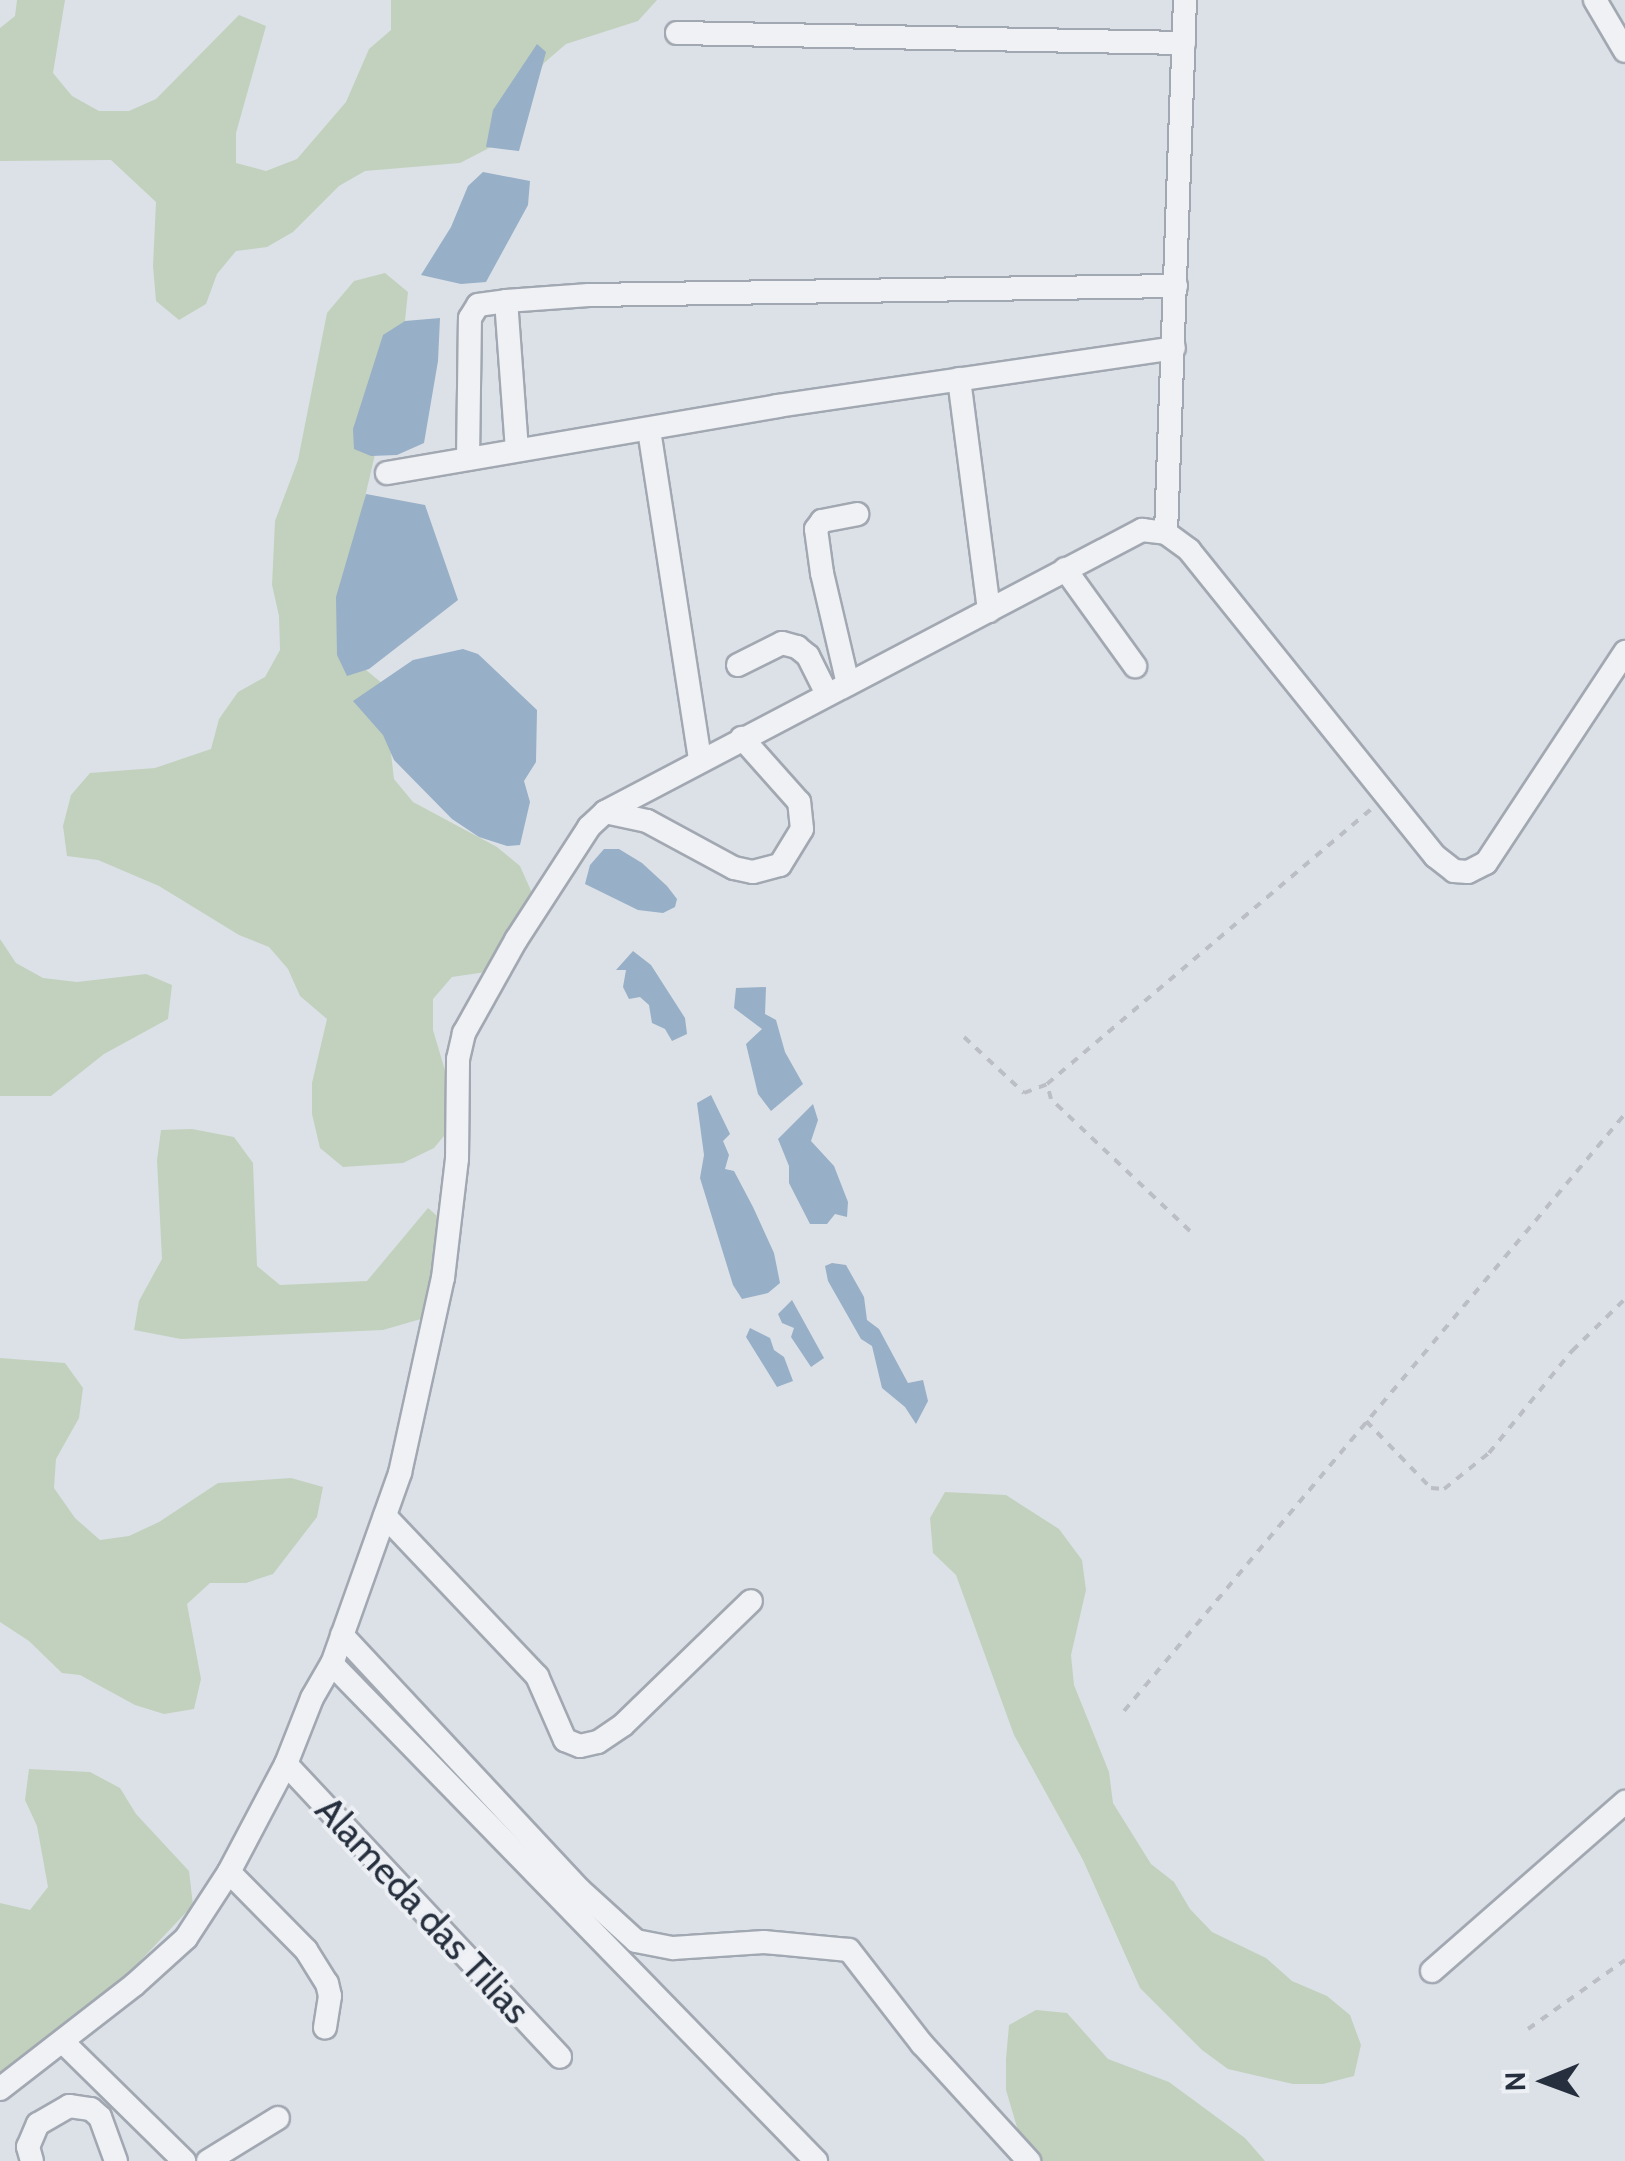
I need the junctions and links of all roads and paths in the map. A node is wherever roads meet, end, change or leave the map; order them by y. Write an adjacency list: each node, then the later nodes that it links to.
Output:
1 (1185, 0): 5 (street)
2 (1625, 4): 3 (street)
3 (1600, 8): 6 (street)
4 (676, 32): 5 (street)
5 (1184, 43): 7 (street)
6 (1625, 51)
7 (1176, 286): 8 (street); 9 (street)
8 (506, 301): 12 (street); 13 (street)
9 (1174, 348): 10 (street); 16 (street)
10 (959, 379): 11 (street); 18 (street)
11 (649, 430): 12 (street); 24 (street)
12 (517, 450): 13 (street)
13 (468, 459): 14 (street)
14 (387, 473)
15 (856, 514): 22 (street)
16 (1166, 533): 17 (street); 25 (street)
17 (1065, 569): 18 (street); 21 (street)
18 (988, 611): 22 (street)
19 (1625, 652): 25 (street)
20 (738, 665): 22 (street)
21 (1135, 666)
22 (837, 689): 23 (street)
23 (742, 738): 24 (street); 26 (street)
24 (700, 760): 26 (street)
25 (1386, 796): 28 (path)
26 (606, 812): 33 (street)
27 (964, 1038): 28 (path)
28 (1047, 1084): 30 (path)
29 (1625, 1114): 32 (path)
30 (1190, 1230)
31 (1625, 1298): 32 (path)
32 (1366, 1421): 37 (path)
33 (385, 1516): 34 (street); 35 (street)
34 (751, 1601)
35 (342, 1635): 36 (street); 54 (street)
36 (332, 1664): 38 (street); 53 (street)
37 (1124, 1711)
38 (286, 1764): 40 (street); 46 (street, Alameda das Tilias)
39 (1625, 1802): 42 (street)
40 (229, 1872): 43 (street); 45 (street)
41 (1625, 1960): 44 (path)
42 (1432, 1971)
43 (325, 2028)
44 (1528, 2029)
45 (63, 2042): 47 (street); 51 (street)
46 (560, 2056)
47 (0, 2089)
48 (278, 2118): 52 (street)
49 (32, 2161): 50 (street)
50 (116, 2161)
51 (184, 2161)
52 (208, 2161)
53 (816, 2161)
54 (1029, 2161)

